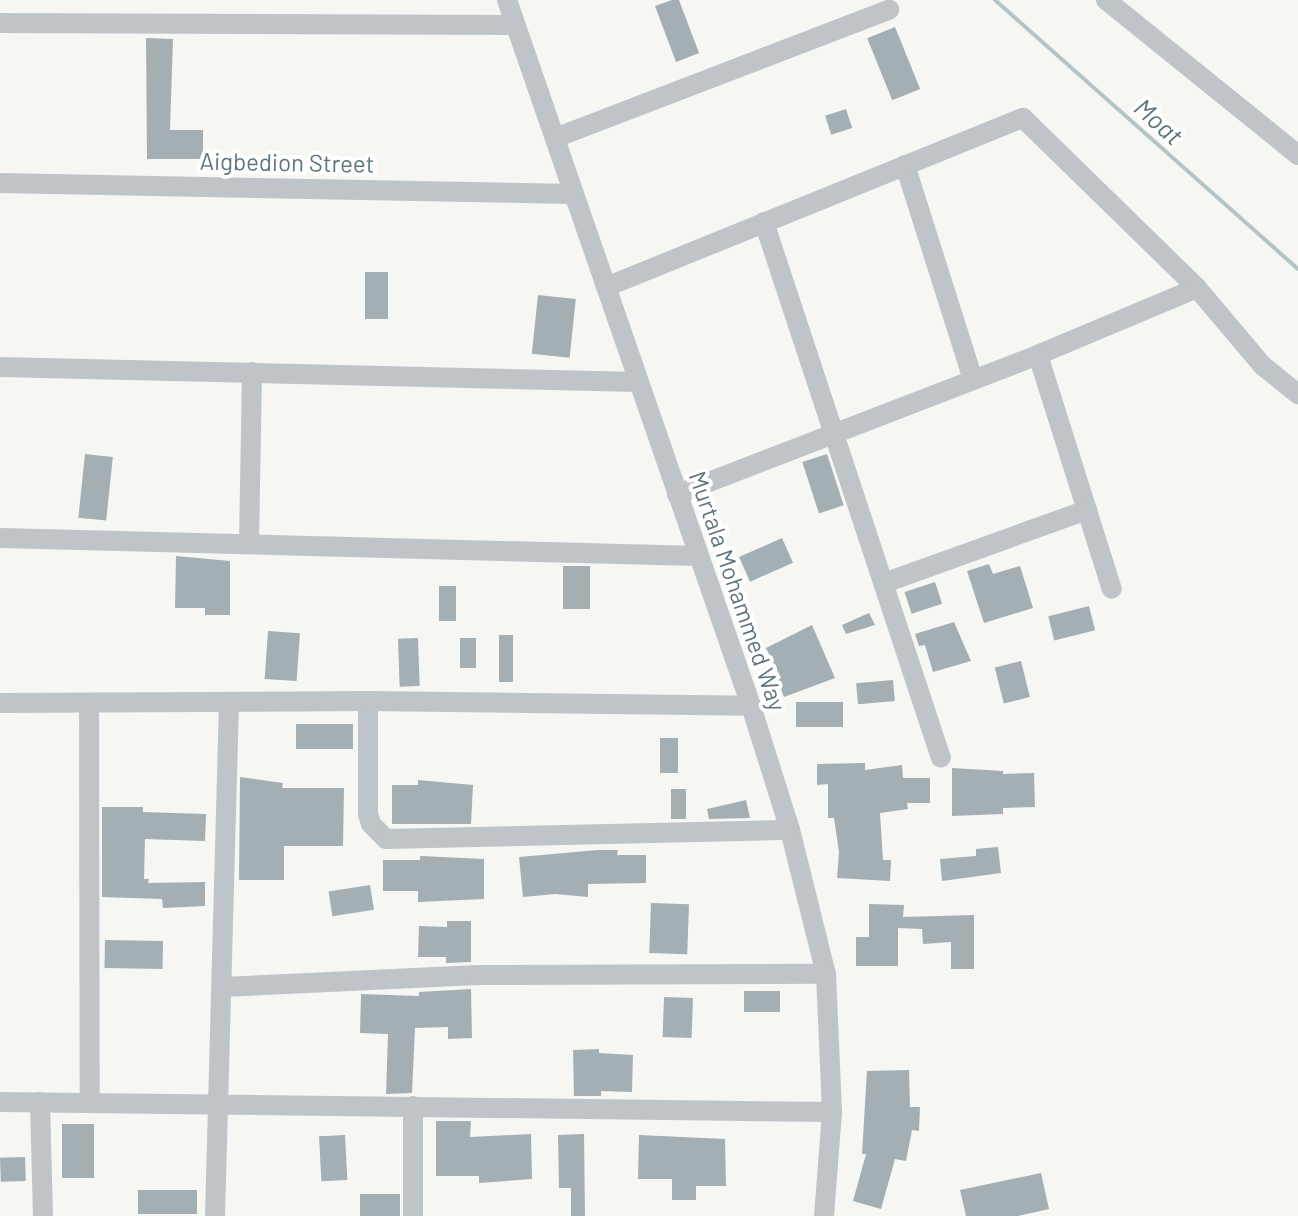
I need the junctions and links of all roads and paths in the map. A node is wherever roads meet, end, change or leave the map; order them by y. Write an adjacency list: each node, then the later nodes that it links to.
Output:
1 (507, 0): 5 (street, Murtala Mohammed Way)
2 (1106, 0): 7 (street)
3 (889, 10): 6 (street)
4 (0, 23): 5 (street)
5 (515, 25): 6 (street, Murtala Mohammed Way)
6 (555, 138): 10 (street, Murtala Mohammed Way)
7 (1298, 155)
8 (905, 165): 11 (street); 13 (street); 17 (street)
9 (0, 183): 10 (street, Aigbedion Street)
10 (574, 194): 12 (street, Murtala Mohammed Way)
11 (764, 222): 12 (street); 20 (street)
12 (606, 287): 18 (street, Murtala Mohammed Way)
13 (1197, 288): 14 (street); 19 (street)
14 (1038, 355): 17 (street); 22 (street)
15 (0, 367): 16 (street)
16 (252, 372): 18 (street); 24 (street)
17 (973, 380): 20 (street)
18 (639, 382): 21 (street, Murtala Mohammed Way)
19 (1298, 394)
20 (834, 432): 21 (street); 26 (street)
21 (677, 494): 25 (street, Murtala Mohammed Way)
22 (1087, 510): 26 (street); 27 (street)
23 (0, 538): 24 (street)
24 (249, 544): 25 (street)
25 (699, 556): 32 (street, Murtala Mohammed Way)
26 (884, 583): 33 (street)
27 (1112, 589)
28 (368, 701): 31 (street); 32 (street); 34 (street)
29 (0, 703): 30 (street)
30 (89, 703): 31 (street); 39 (street)
31 (229, 703): 36 (street)
32 (751, 706): 34 (street, Murtala Mohammed Way)
33 (941, 758)
34 (790, 830): 35 (street, Murtala Mohammed Way)
35 (826, 974): 36 (street); 42 (street, Murtala Mohammed Way)
36 (222, 987): 40 (street)
37 (0, 1102): 38 (street)
38 (40, 1102): 39 (street); 43 (street)
39 (90, 1103): 40 (street)
40 (218, 1106): 41 (street); 44 (street)
41 (413, 1106): 42 (street); 45 (street)
42 (832, 1112): 46 (street, Murtala Mohammed Way)
43 (43, 1216)
44 (215, 1216)
45 (413, 1216)
46 (824, 1216)

